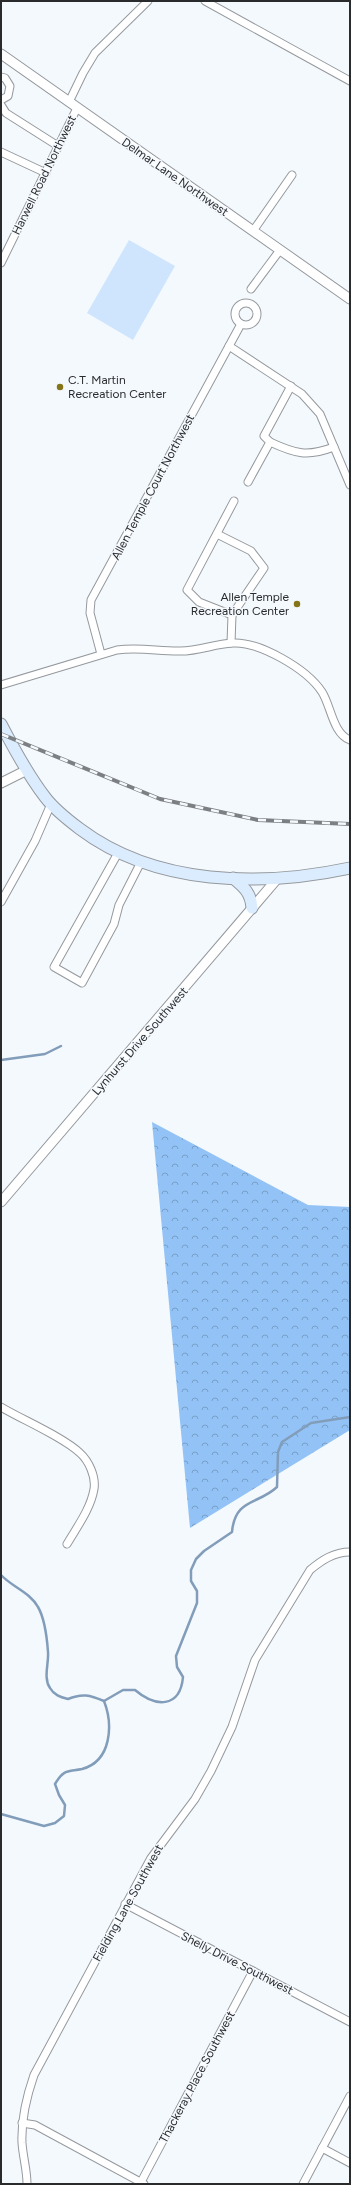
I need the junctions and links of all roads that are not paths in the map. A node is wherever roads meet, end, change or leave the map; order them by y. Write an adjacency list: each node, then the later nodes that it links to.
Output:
1 (148, 1): 7 (street)
2 (205, 1): 5 (street)
3 (1, 54): 7 (street, Delmar Lane Northwest)
4 (1, 77): 6 (street)
5 (350, 81)
6 (1, 100)
7 (69, 102): 9 (street, Delmar Lane Northwest)
8 (1, 105): 10 (street)
9 (77, 108): 10 (street, Harwell Road Northwest); 14 (street, Delmar Lane Northwest)
10 (58, 146): 12 (street, Harwell Road Northwest)
11 (1, 152): 12 (street)
12 (46, 173): 16 (street, Harwell Road Northwest)
13 (292, 175): 14 (street)
14 (253, 231): 15 (street, Delmar Lane Northwest)
15 (280, 250): 17 (street); 18 (street, Delmar Lane Northwest)
16 (1, 263)
17 (251, 289)
18 (350, 299)
19 (241, 324): 20 (street, Allen Temple Court Northwest)
20 (229, 346): 21 (street); 30 (street, Allen Temple Court Northwest)
21 (291, 386): 22 (street); 23 (street)
22 (270, 442): 23 (street); 24 (street)
23 (334, 447): 25 (street)
24 (248, 482)
25 (350, 485)
26 (234, 501): 27 (street)
27 (217, 534): 28 (street); 28 (street)
28 (232, 615): 29 (street)
29 (231, 643): 30 (street); 33 (street)
30 (102, 654): 31 (street)
31 (1, 685)
32 (1, 724): 34 (main road)
33 (349, 740)
34 (27, 770): 35 (street); 36 (main road)
35 (1, 783)
36 (51, 804): 37 (main road); 42 (street)
37 (118, 853): 38 (main road); 38 (street)
38 (141, 862): 40 (main road)
39 (350, 868): 41 (main road)
40 (233, 878): 41 (main road); 43 (main road)
41 (277, 879): 43 (street, Lynhurst Drive Southwest)
42 (1, 902)
43 (252, 908): 44 (street, Lynhurst Drive Southwest)
44 (1, 1202)
45 (1, 1407): 46 (street)
46 (67, 1544)
47 (350, 1552): 48 (street, Fielding Lane Southwest)
48 (125, 1904): 49 (street, Shelly Drive Southwest); 52 (street, Fielding Lane Southwest)
49 (253, 1971): 50 (street, Shelly Drive Southwest); 55 (street, Thackeray Place Southwest)
50 (350, 2022)
51 (350, 2096): 53 (street)
52 (22, 2123): 55 (street); 56 (street, Fielding Lane Southwest)
53 (322, 2148): 54 (street); 57 (street)
54 (350, 2163)
55 (142, 2183)
56 (27, 2184)
57 (304, 2184)

